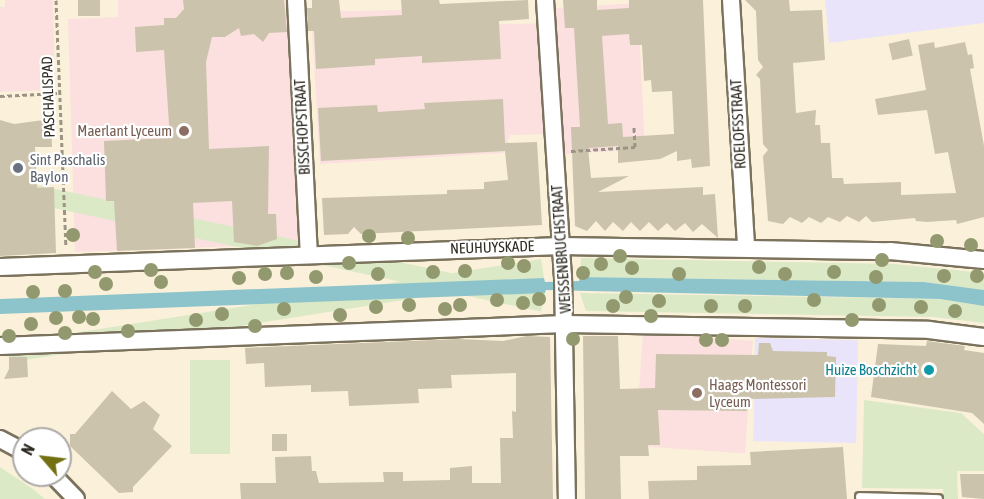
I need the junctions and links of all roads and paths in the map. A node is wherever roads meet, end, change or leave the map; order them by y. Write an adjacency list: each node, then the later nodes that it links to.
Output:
1 (56, 0): 5 (path, PASCHALISPAD)
2 (296, 0): 11 (street, BISSCHOPSTRAAT)
3 (545, 0): 8 (street, WEISSENBRUCHSTRAAT)
4 (731, 0): 10 (street, ROELOFSSTRAAT)
5 (59, 93): 6 (path); 13 (path, PASCHALISPAD)
6 (0, 96)
7 (634, 127): 8 (path)
8 (554, 152): 9 (street, WEISSENBRUCHSTRAAT)
9 (561, 246): 10 (street, NEUHUYSKADE); 11 (street, NEUHUYSKADE); 15 (street, WEISSENBRUCHSTRAAT)
10 (746, 248): 12 (street, NEUHUYSKADE)
11 (309, 254): 13 (street, NEUHUYSKADE)
12 (984, 260)
13 (67, 264): 14 (street, NEUHUYSKADE)
14 (0, 267)
15 (565, 324): 16 (street); 17 (street); 21 (street, WEISSENBRUCHSTRAAT)
16 (984, 337)
17 (0, 346)
18 (64, 487): 20 (street)
19 (860, 497): 22 (lane)
20 (76, 499)
21 (567, 499)
22 (938, 499)

